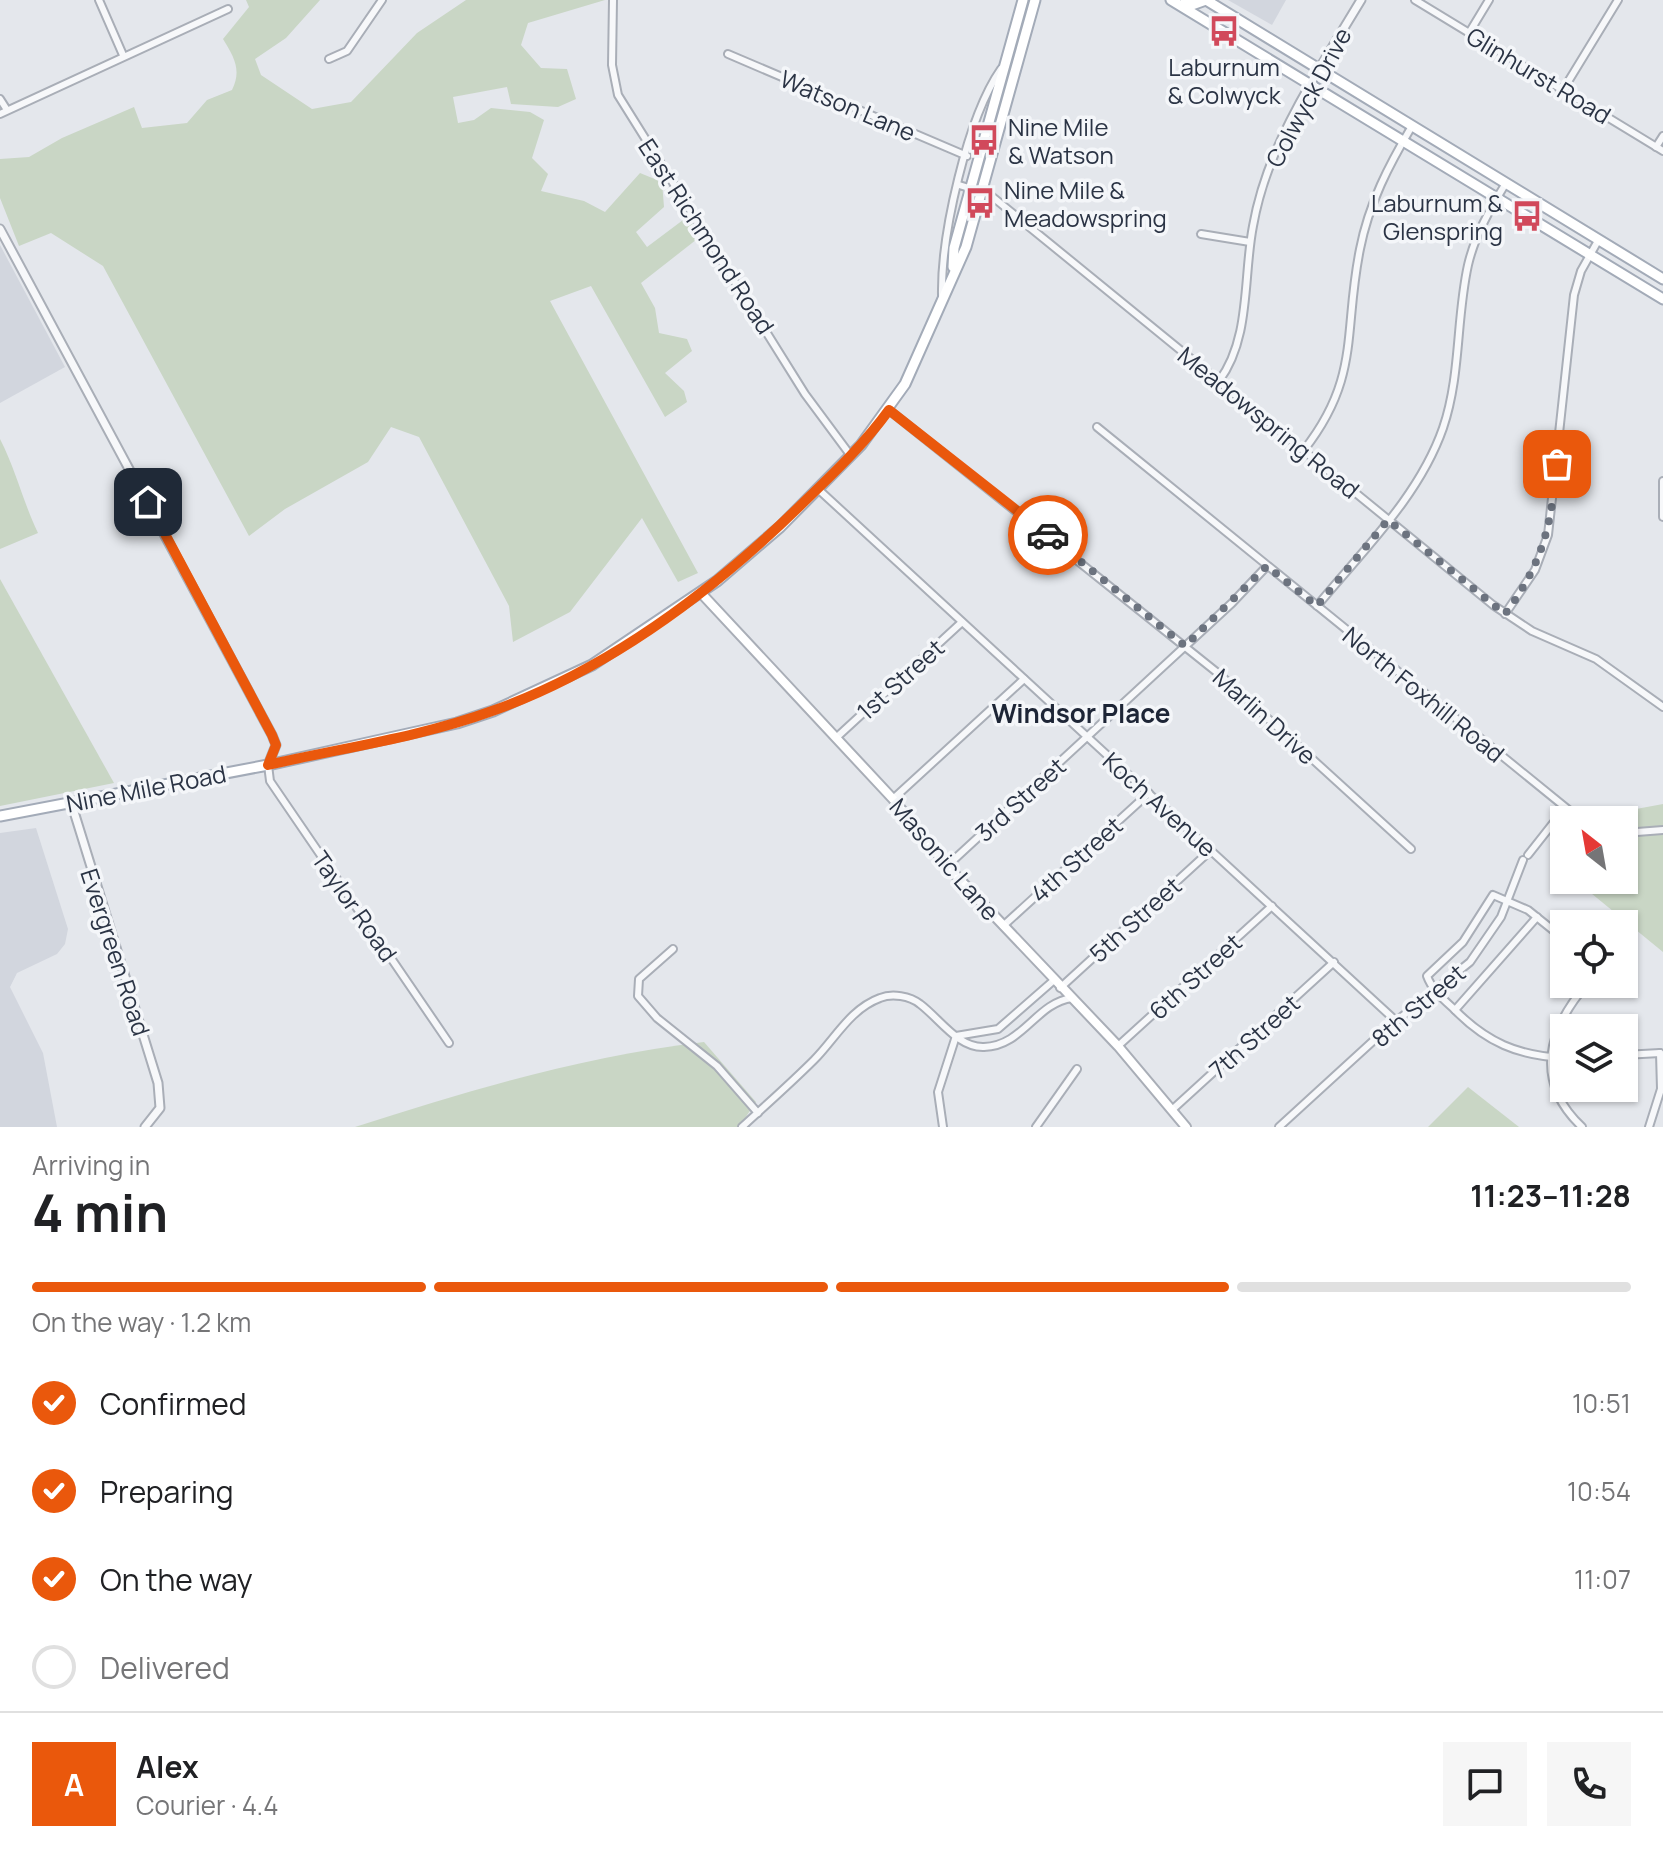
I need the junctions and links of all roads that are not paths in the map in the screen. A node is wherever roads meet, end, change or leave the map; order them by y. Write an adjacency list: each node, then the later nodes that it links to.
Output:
1 (99, 0): 16 (street)
2 (382, 0): 17 (street)
3 (613, 0): 47 (street, East Richmond Road)
4 (1023, 0): 18 (main road, Nine Mile Road)
5 (1035, 0): 32 (main road, Nine Mile Road)
6 (1171, 0): 20 (main road)
7 (1185, 0): 8 (main road)
8 (1206, 0): 19 (main road)
9 (1361, 0): 19 (street, Colwyck Drive)
10 (1415, 0): 14 (street, Glinhurst Road)
11 (1489, 0): 14 (street)
12 (1618, 0): 21 (street)
13 (228, 9): 16 (street)
14 (1469, 33): 21 (street, Glinhurst Road)
15 (728, 54): 28 (street, Watson Lane)
16 (123, 55): 23 (street)
17 (329, 59)
18 (1006, 63): 28 (street); 31 (main road, Nine Mile Road)
19 (1319, 69): 20 (street, Colwyck Drive); 24 (main road)
20 (1310, 84): 26 (main road); 37 (street, Colwyck Drive)
21 (1563, 90): 27 (street, Glinhurst Road)
22 (0, 99): 23 (street)
23 (4, 112)
24 (1412, 126): 26 (street); 29 (main road)
25 (1663, 136): 27 (street)
26 (1403, 141): 33 (main road); 46 (street)
27 (1660, 149)
28 (967, 156): 30 (street)
29 (1506, 183): 33 (street); 36 (main road)
30 (959, 185): 31 (street, Meadowspring Road); 42 (street)
31 (971, 188): 32 (street, Meadowspring Road); 39 (main road, Nine Mile Road)
32 (983, 191): 39 (main road, Nine Mile Road); 43 (street, Meadowspring Road)
33 (1497, 198): 38 (main road); 51 (street)
34 (0, 229): 62 (street)
35 (1201, 234): 37 (street)
36 (1599, 239): 38 (street); 40 (main road)
37 (1250, 242): 43 (street, Colwyck Drive)
38 (1590, 255): 41 (main road); 55 (street)
39 (953, 270): 42 (main road, Nine Mile Road)
40 (1663, 279)
41 (1663, 299)
42 (942, 301): 44 (main road, Nine Mile Road)
43 (1219, 381): 46 (street, Meadowspring Road)
44 (889, 410): 47 (main road, Nine Mile Road); 57 (street, Marlin Drive)
45 (1097, 427): 52 (street, North Foxhill Road)
46 (1304, 450): 51 (street, Meadowspring Road)
47 (851, 456): 49 (main road, Nine Mile Road)
48 (1663, 481): 50 (street)
49 (818, 489): 53 (main road, Nine Mile Road); 56 (street, Koch Avenue)
50 (1663, 517)
51 (1388, 520): 54 (street); 55 (street, Meadowspring Road)
52 (1267, 566): 54 (street, North Foxhill Road); 57 (street, 3rd Street)
53 (701, 593): 60 (main road, Masonic Lane); 62 (main road, Nine Mile Road)
54 (1317, 606): 66 (street, North Foxhill Road)
55 (1505, 614): 59 (street, Meadowspring Road)
56 (962, 622): 58 (street, Koch Avenue); 60 (street, 1st Street)
57 (1185, 646): 61 (street, 3rd Street); 71 (street, Marlin Drive)
58 (1024, 679): 61 (street, Koch Avenue); 64 (street)
59 (1663, 707)
60 (837, 737): 64 (main road, Masonic Lane)
61 (1087, 737): 63 (street, Koch Avenue); 73 (street, 3rd Street)
62 (268, 765): 65 (main road, Nine Mile Road); 89 (street, Taylor Road)
63 (1149, 793): 72 (street, Koch Avenue); 77 (street, 4th Street)
64 (893, 799): 73 (main road, Masonic Lane)
65 (71, 802): 67 (main road, Nine Mile Road); 98 (street, Evergreen Road)
66 (1563, 806)
67 (0, 816)
68 (1550, 826): 74 (street, 8th Street)
69 (1663, 830): 70 (street)
70 (1638, 832)
71 (1411, 849)
72 (1211, 850): 75 (street, Koch Avenue); 81 (street, 5th Street)
73 (947, 866): 77 (main road, Masonic Lane)
74 (1504, 899): 76 (street); 82 (street, 8th Street); 82 (street)
75 (1272, 906): 80 (street, Koch Avenue); 90 (street, 6th Street)
76 (1537, 917): 78 (street); 85 (street)
77 (1003, 926): 81 (main road, Masonic Lane)
78 (1550, 928)
79 (673, 949): 97 (street)
80 (1334, 962): 87 (street, Koch Avenue); 96 (street, 7th Street)
81 (1057, 984): 83 (main road, Masonic Lane); 88 (street, 5th Street)
82 (1436, 992): 85 (street); 87 (street, 8th Street)
83 (1072, 998): 88 (street); 90 (main road, Masonic Lane)
84 (1576, 998): 86 (street)
85 (1455, 1010): 93 (street)
86 (1563, 1014)
87 (1396, 1021): 103 (street, 8th Street)
88 (956, 1036): 97 (street); 100 (street)
89 (449, 1043)
90 (1118, 1046): 96 (main road, Masonic Lane)
91 (1661, 1053): 92 (street); 105 (street)
92 (1638, 1054)
93 (1550, 1058)
94 (1077, 1069): 101 (street)
95 (1562, 1102): 104 (street)
96 (1173, 1109): 102 (main road, Masonic Lane)
97 (758, 1113): 99 (street)
98 (145, 1127)
99 (742, 1127)
100 (943, 1127)
101 (1036, 1127)
102 (1186, 1127)
103 (1279, 1127)
104 (1582, 1127)
105 (1649, 1127)

